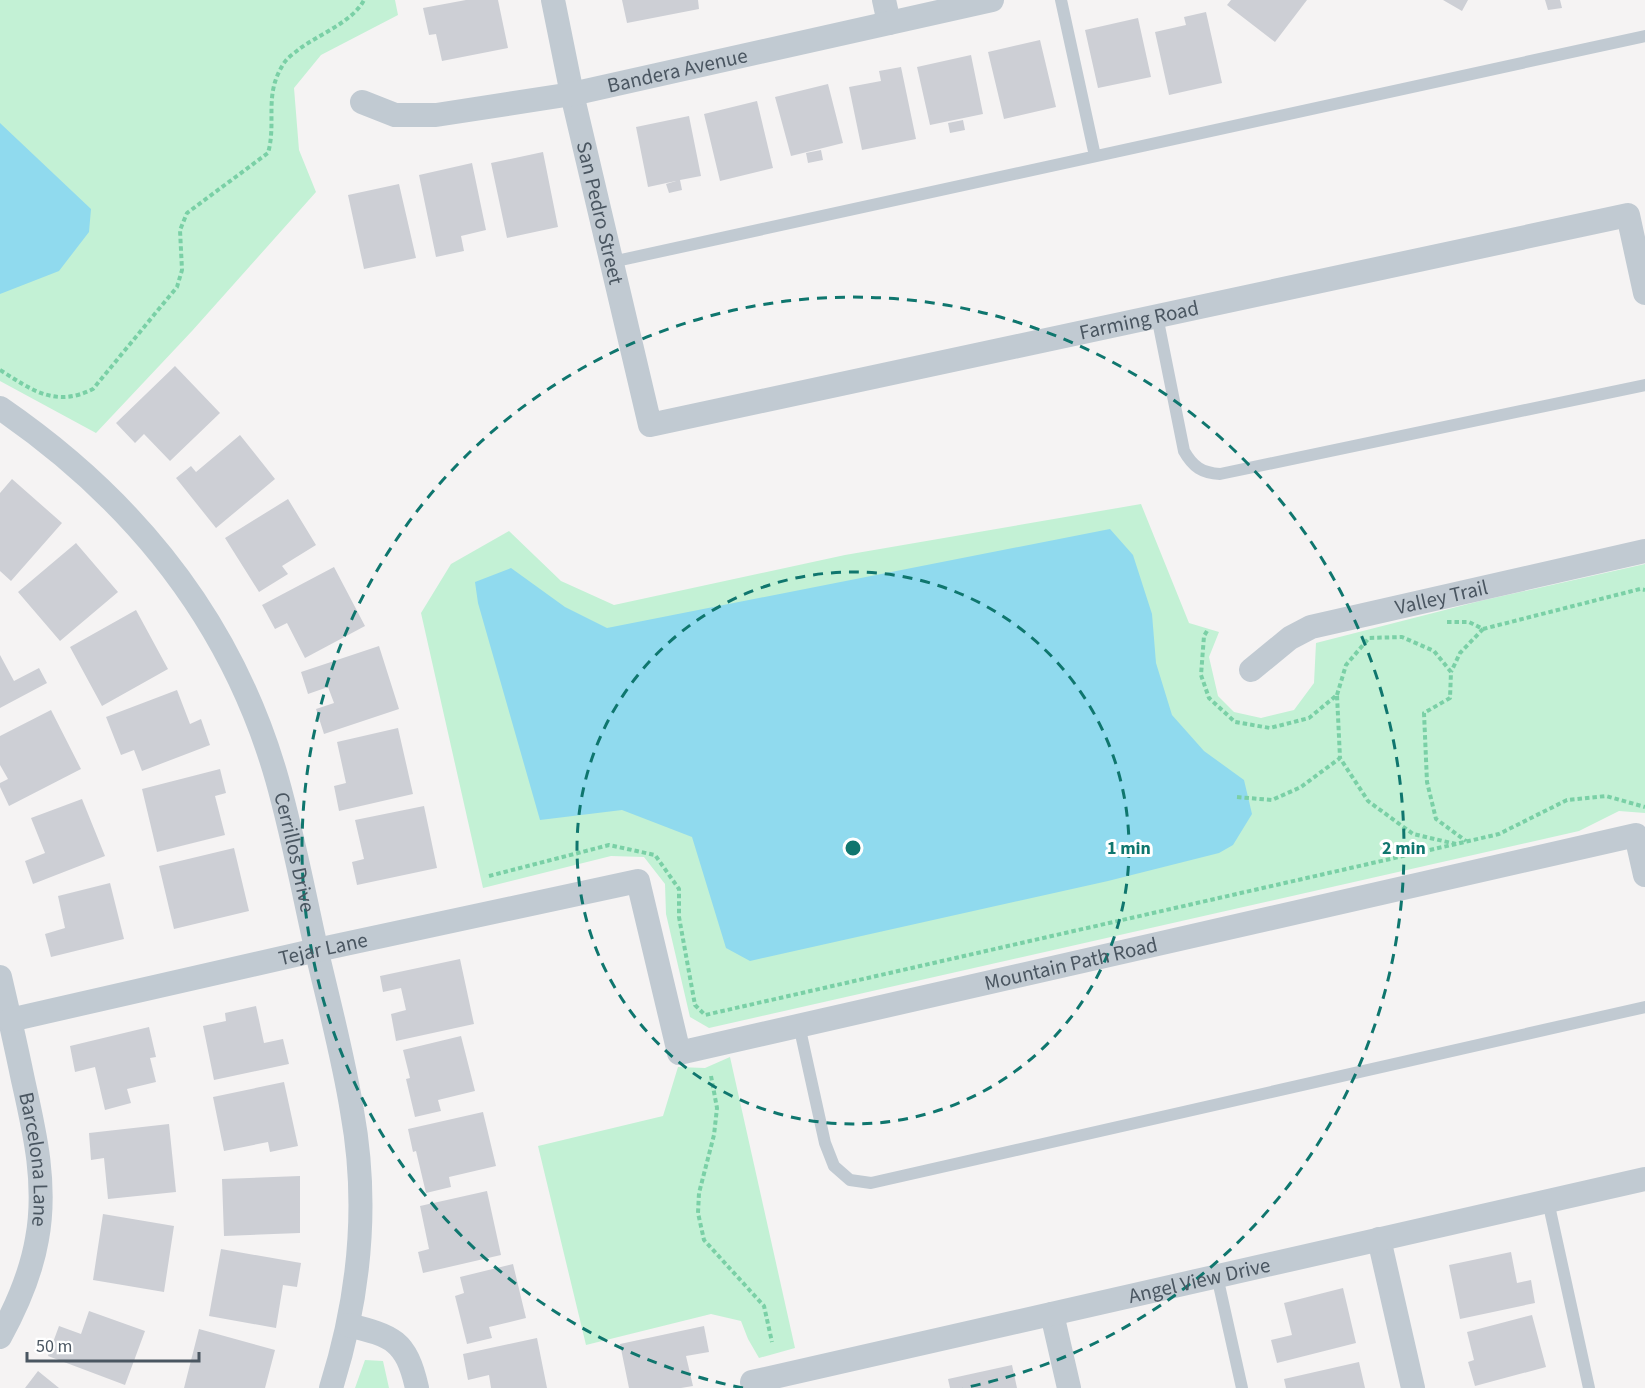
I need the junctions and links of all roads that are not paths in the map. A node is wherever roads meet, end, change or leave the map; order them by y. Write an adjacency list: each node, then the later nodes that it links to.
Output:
1 (553, 0): 6 (street, San Pedro Street)
2 (992, 0): 4 (street, Bandera Avenue)
3 (1061, 0): 8 (lane)
4 (886, 11): 6 (street, Bandera Avenue)
5 (1645, 36): 8 (lane)
6 (572, 94): 7 (street, Bandera Avenue); 9 (street, San Pedro Street)
7 (362, 102)
8 (1095, 156): 9 (lane)
9 (612, 261): 14 (street, San Pedro Street)
10 (1645, 293): 11 (street, Farming Road)
11 (1157, 316): 12 (lane); 14 (street, Farming Road)
12 (1645, 385)
13 (0, 408): 19 (street, Cerrillos Drive)
14 (650, 425)
15 (1645, 551): 16 (street, Valley Trail)
16 (1251, 670)
17 (1645, 875): 23 (street, Mountain Path Road)
18 (638, 881): 19 (street, Tejar Lane); 23 (street, Mountain Path Road)
19 (317, 950): 22 (street, Tejar Lane); 29 (street, Cerrillos Drive)
20 (0, 977): 22 (street, Barcelona Lane)
21 (1645, 1007): 23 (lane)
22 (10, 1020): 30 (street, Barcelona Lane)
23 (799, 1025)
24 (1645, 1179): 25 (street, Angel View Drive)
25 (1548, 1201): 26 (street, Angel View Drive); 37 (lane)
26 (1379, 1239): 27 (street, Angel View Drive); 36 (street)
27 (1217, 1276): 28 (street, Angel View Drive); 35 (lane)
28 (1052, 1314): 31 (street, Angel View Drive); 34 (street)
29 (348, 1325): 32 (street, Cerrillos Drive); 33 (street)
30 (0, 1337)
31 (753, 1385)
32 (331, 1388)
33 (417, 1388)
34 (1069, 1388)
35 (1242, 1388)
36 (1413, 1388)
37 (1589, 1388)

